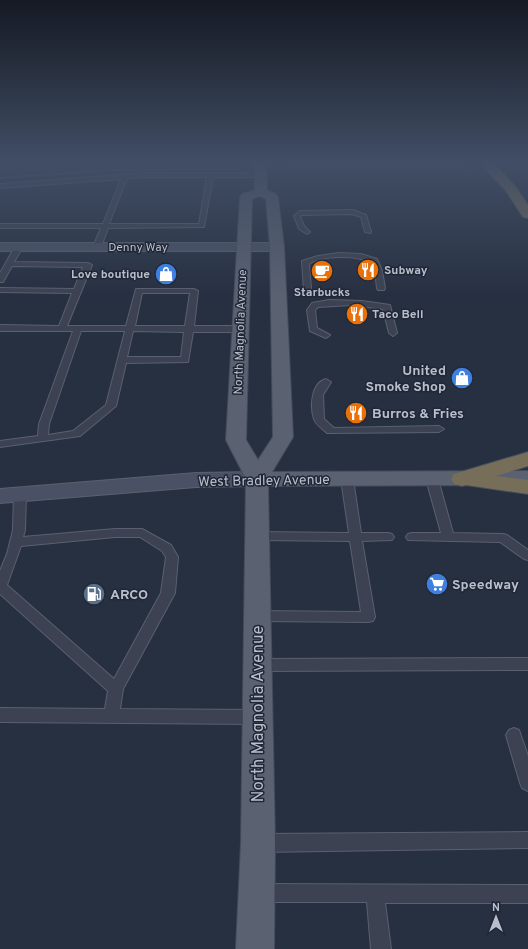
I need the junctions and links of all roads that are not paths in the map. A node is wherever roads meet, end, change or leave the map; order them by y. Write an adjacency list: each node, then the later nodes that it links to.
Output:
1 (112, 207): 6 (lane)
2 (205, 207): 6 (lane)
3 (246, 207): 12 (main road, North Magnolia Avenue)
4 (273, 207): 13 (main road)
5 (0, 226): 6 (lane)
6 (105, 226): 11 (lane)
7 (307, 232): 8 (lane)
8 (368, 232)
9 (0, 247): 10 (street, Denny Way)
10 (19, 247): 11 (street, Denny Way); 14 (lane)
11 (97, 247): 12 (street, Denny Way)
12 (244, 247): 13 (street, Denny Way); 25 (main road, North Magnolia Avenue)
13 (276, 247): 35 (main road)
14 (9, 264): 15 (lane); 19 (lane)
15 (0, 280)
16 (307, 288): 17 (lane)
17 (381, 288)
18 (0, 290): 19 (lane)
19 (77, 291): 21 (lane)
20 (0, 328): 21 (lane)
21 (62, 328): 22 (lane)
22 (78, 328): 23 (lane); 31 (lane)
23 (130, 328): 24 (lane); 24 (lane); 28 (lane)
24 (188, 329): 25 (lane); 28 (lane)
25 (240, 329): 35 (main road, North Magnolia Avenue)
26 (393, 333): 27 (lane)
27 (326, 335)
28 (122, 360): 31 (lane)
29 (326, 382): 30 (lane)
30 (439, 429)
31 (43, 439): 32 (lane)
32 (0, 444)
33 (528, 460): 38 (highway)
34 (528, 478): 38 (main road, West Bradley Avenue)
35 (257, 479): 36 (main road, West Bradley Avenue); 40 (street, West Bradley Avenue); 41 (main road, North Magnolia Avenue)
36 (347, 479): 37 (main road, West Bradley Avenue); 42 (lane)
37 (432, 479): 38 (main road, West Bradley Avenue); 45 (lane)
38 (462, 479): 39 (highway)
39 (528, 487)
40 (10, 495): 46 (lane)
41 (257, 536): 42 (lane); 49 (main road, North Magnolia Avenue)
42 (356, 537): 43 (lane); 49 (lane)
43 (388, 537)
44 (412, 537): 45 (lane)
45 (448, 537): 47 (lane)
46 (16, 542): 48 (lane); 52 (lane)
47 (528, 556)
48 (1, 587): 52 (lane)
49 (257, 616): 51 (main road, North Magnolia Avenue)
50 (528, 664): 51 (lane)
51 (257, 665): 55 (main road, North Magnolia Avenue)
52 (116, 689): 54 (lane)
53 (0, 715): 54 (lane)
54 (112, 715): 55 (lane)
55 (257, 717): 59 (main road, North Magnolia Avenue)
56 (514, 735): 57 (lane)
57 (528, 783)
58 (528, 840): 59 (lane)
59 (258, 843): 60 (main road, North Magnolia Avenue)
60 (256, 893): 61 (lane); 63 (main road, North Magnolia Avenue)
61 (375, 894): 62 (lane); 64 (lane)
62 (528, 894)
63 (255, 949)
64 (381, 949)

